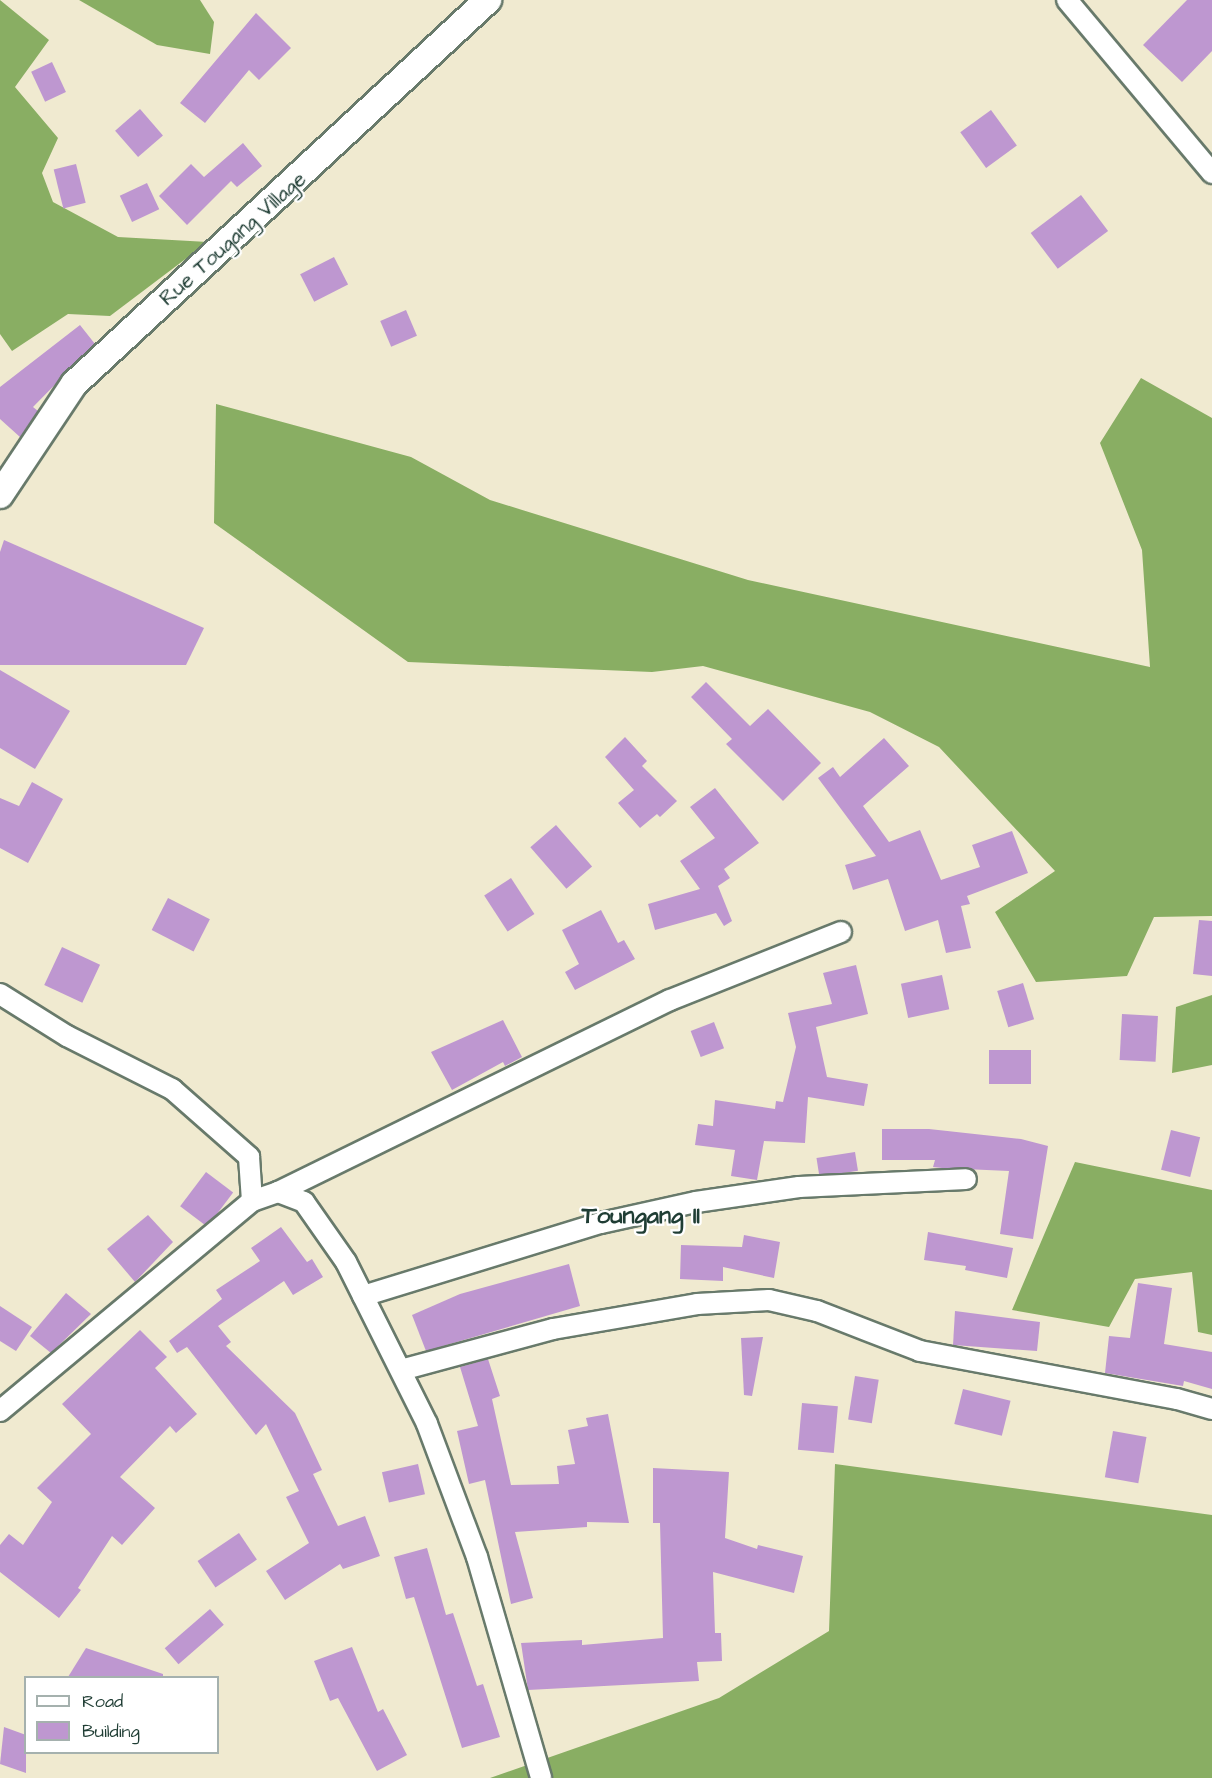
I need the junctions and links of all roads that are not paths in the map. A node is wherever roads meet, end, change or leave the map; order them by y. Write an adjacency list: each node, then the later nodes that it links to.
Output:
1 (489, 0): 4 (street, Rue Tougang Village)
2 (1067, 0): 3 (street)
3 (1212, 173)
4 (0, 495)
5 (841, 932): 8 (street)
6 (0, 994): 9 (street)
7 (966, 1179): 10 (street)
8 (278, 1192): 9 (street); 10 (street)
9 (252, 1201): 13 (street)
10 (363, 1296): 11 (street)
11 (401, 1370): 12 (street); 14 (street)
12 (1212, 1409)
13 (0, 1411)
14 (541, 1778)

